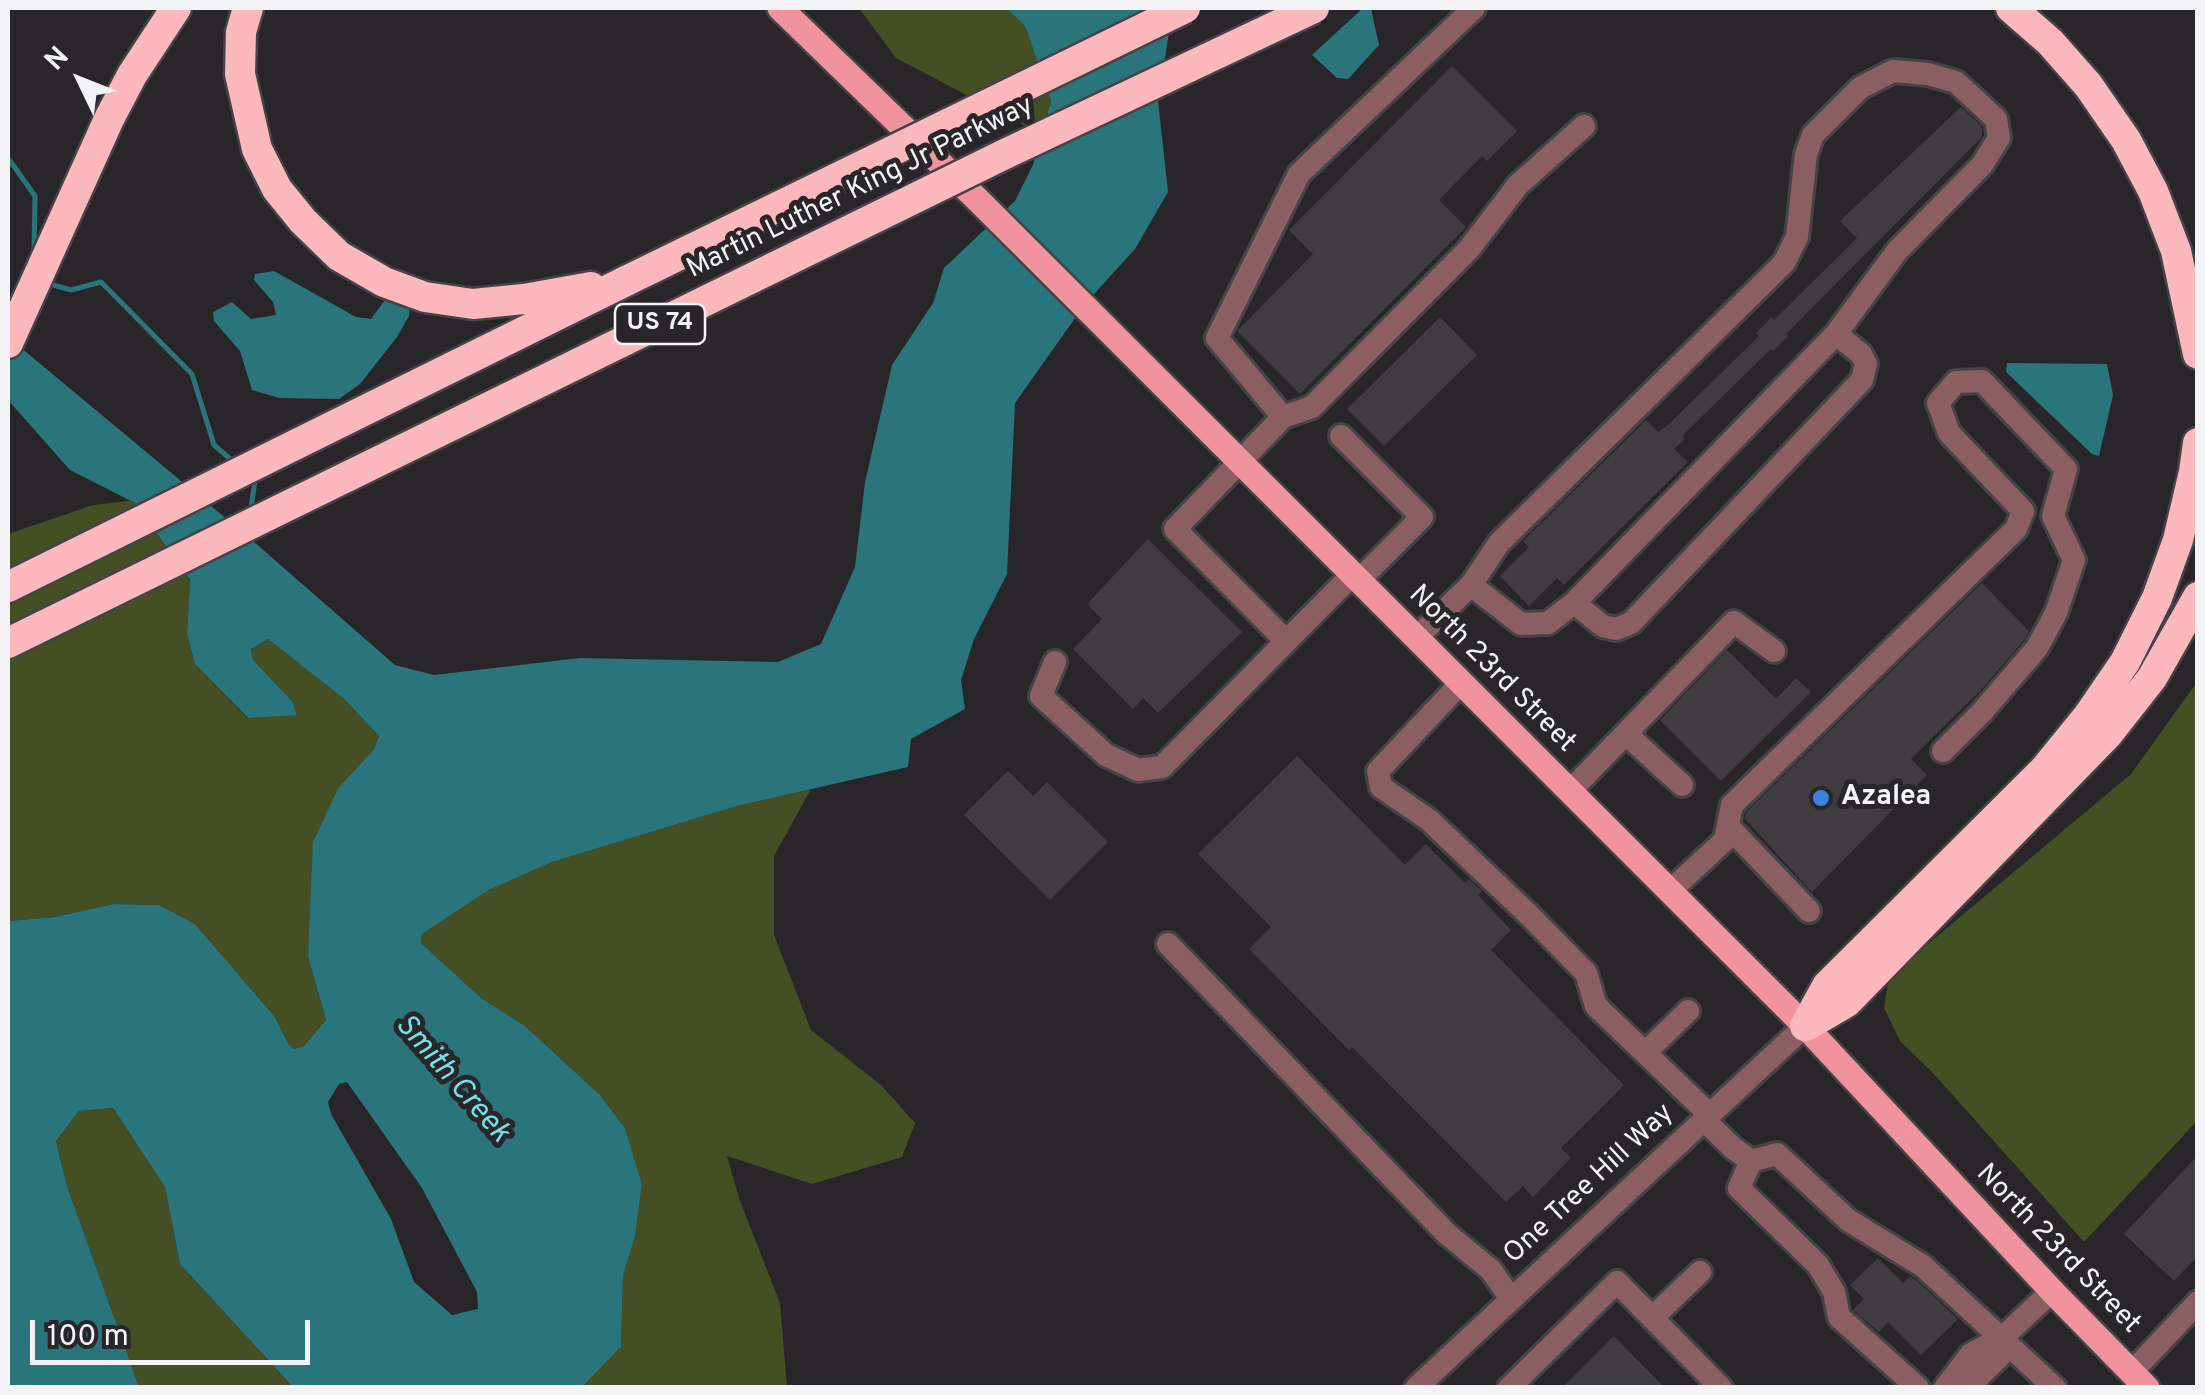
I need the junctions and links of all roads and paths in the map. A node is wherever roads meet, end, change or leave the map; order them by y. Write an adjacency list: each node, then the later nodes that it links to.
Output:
1 (176, 8): 11 (highway)
2 (248, 8): 9 (highway)
3 (780, 8): 16 (main road, North 23rd Street)
4 (1185, 8): 9 (highway, Martin Luther King Jr Parkway / US 74, bridge)
5 (1314, 8): 24 (highway, Martin Luther King Jr Parkway / US 74, bridge)
6 (1474, 8): 13 (street)
7 (2011, 8): 12 (highway)
8 (1584, 126): 13 (street)
9 (628, 280): 19 (highway, Martin Luther King Jr Parkway / US 74)
10 (1836, 334): 18 (street); 21 (street); 21 (street)
11 (8, 343)
12 (2198, 354)
13 (1283, 417): 16 (street)
14 (1341, 436): 17 (street)
15 (2198, 443): 37 (highway)
16 (1240, 462): 17 (main road, North 23rd Street); 23 (street)
17 (1356, 577): 22 (main road, North 23rd Street); 23 (street)
18 (1472, 585): 21 (street); 22 (street)
19 (8, 588)
20 (2198, 597): 37 (highway)
21 (1574, 603)
22 (1416, 637): 27 (main road, North 23rd Street)
23 (1286, 642): 26 (street)
24 (8, 643)
25 (1774, 651): 28 (street)
26 (1056, 662)
27 (1462, 682): 31 (main road, North 23rd Street); 38 (street)
28 (1626, 734): 30 (street); 31 (street)
29 (1943, 751): 32 (street)
30 (1682, 786)
31 (1570, 791): 33 (main road, North 23rd Street)
32 (1728, 826): 33 (street); 34 (street)
33 (1670, 890): 37 (main road, North 23rd Street)
34 (1809, 911)
35 (1168, 944): 43 (street)
36 (1688, 1011): 38 (street)
37 (1805, 1026): 39 (street, One Tree Hill Way); 42 (main road, North 23rd Street)
38 (1645, 1053): 39 (street)
39 (1707, 1117): 40 (street); 43 (street, One Tree Hill Way)
40 (1751, 1161): 46 (street); 51 (street)
41 (1700, 1272): 45 (street)
42 (2052, 1290): 46 (street); 47 (main road, North 23rd Street)
43 (1511, 1299): 48 (street, One Tree Hill Way)
44 (2198, 1302): 47 (street)
45 (1652, 1318): 49 (street); 50 (street)
46 (2003, 1337): 52 (street); 53 (street); 54 (street)
47 (2140, 1380)
48 (1416, 1388)
49 (1509, 1388)
50 (1722, 1388)
51 (1918, 1388)
52 (1946, 1388)
53 (1967, 1388)
54 (2056, 1388)

